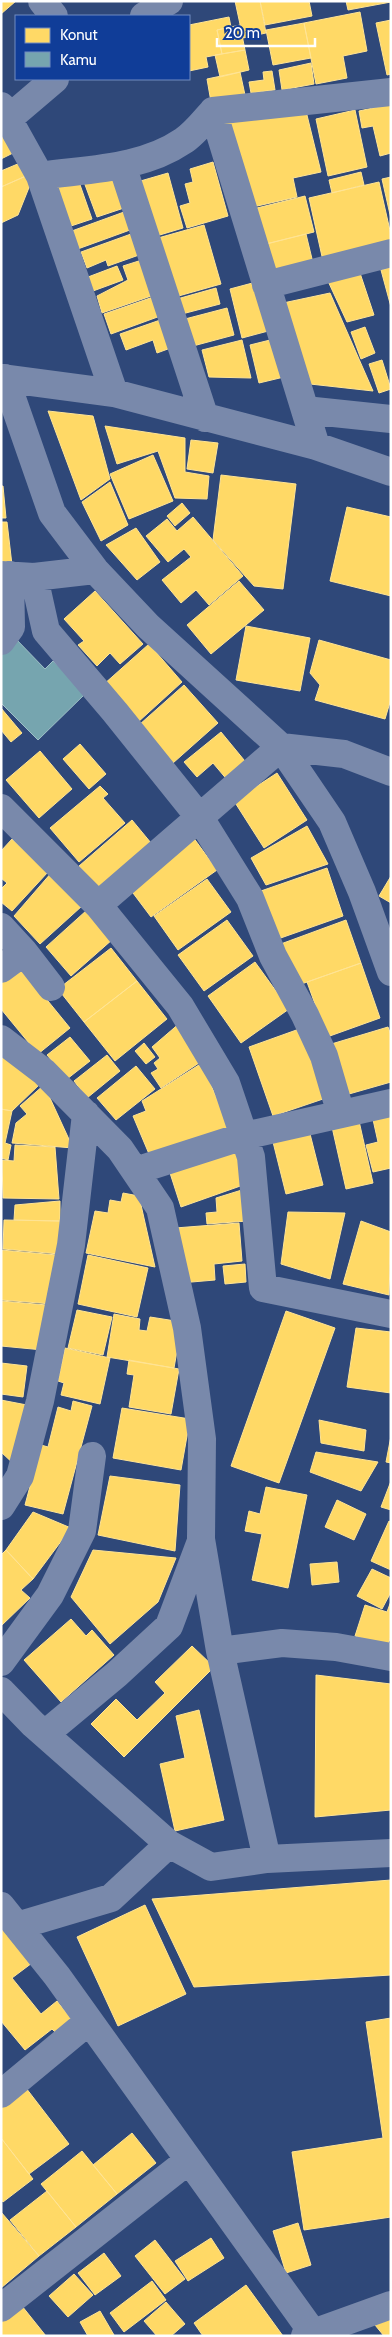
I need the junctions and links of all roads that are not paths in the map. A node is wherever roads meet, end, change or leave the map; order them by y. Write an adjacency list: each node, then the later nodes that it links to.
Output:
1 (42, 1): 3 (street)
2 (169, 1): 4 (street)
3 (53, 15)
4 (146, 15)
5 (54, 80): 8 (street)
6 (391, 92): 7 (street)
7 (213, 111): 9 (street); 12 (street)
8 (5, 113): 10 (street)
9 (122, 165): 10 (street); 16 (street)
10 (40, 176): 14 (street)
11 (391, 253): 12 (street)
12 (266, 284): 15 (street)
13 (3, 378): 14 (street); 20 (street)
14 (114, 393): 16 (street)
15 (305, 410): 17 (street); 18 (street)
16 (205, 418): 18 (street)
17 (391, 419)
18 (316, 446): 19 (street)
19 (391, 472)
20 (95, 570): 21 (street); 23 (street)
21 (15, 576): 22 (street); 26 (street)
22 (1, 641)
23 (282, 747): 24 (street); 26 (street); 31 (street)
24 (391, 772)
25 (1, 808): 27 (street)
26 (200, 818): 27 (street); 36 (street)
27 (98, 905): 37 (street)
28 (1, 927): 29 (street)
29 (24, 952): 30 (street); 32 (street)
30 (1, 969)
31 (391, 972)
32 (51, 987)
33 (1, 1039): 35 (street)
34 (391, 1103): 36 (street)
35 (86, 1114): 38 (street); 42 (street)
36 (341, 1114): 37 (street)
37 (244, 1136): 38 (street); 39 (street)
38 (136, 1171): 44 (street)
39 (391, 1314)
40 (92, 1456): 47 (street)
41 (1, 1457): 42 (street)
42 (20, 1476): 43 (street)
43 (1, 1506)
44 (201, 1539): 45 (street); 49 (street)
45 (220, 1650): 46 (street); 52 (street)
46 (391, 1658)
47 (1, 1662)
48 (1, 1691): 49 (street)
49 (45, 1734): 50 (street)
50 (170, 1844): 52 (street); 53 (street)
51 (391, 1854): 52 (street)
52 (267, 1859)
53 (9, 1916): 54 (street)
54 (89, 2021): 55 (street); 56 (street)
55 (1, 2094)
56 (189, 2160): 58 (street); 59 (street)
57 (391, 2305): 59 (street)
58 (1, 2308)
59 (320, 2333)

